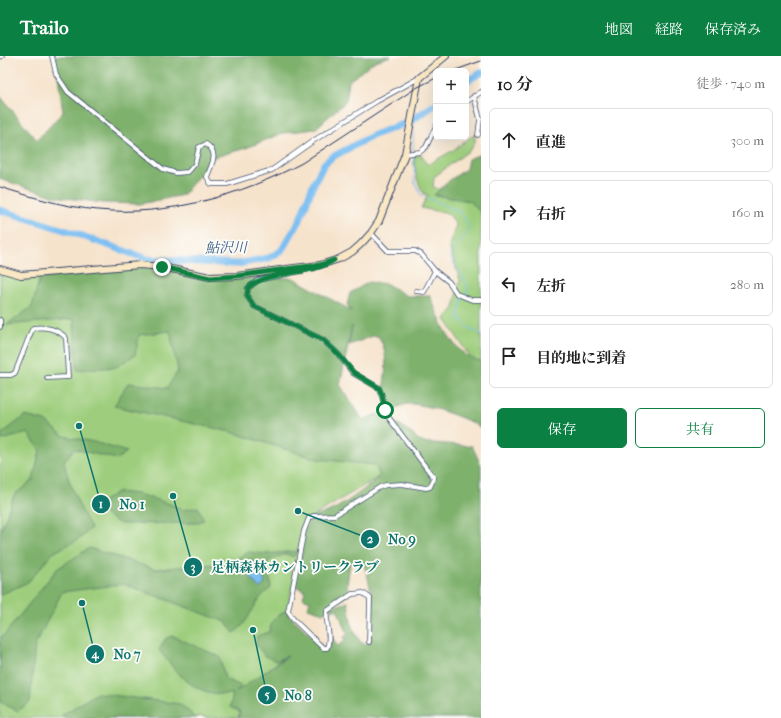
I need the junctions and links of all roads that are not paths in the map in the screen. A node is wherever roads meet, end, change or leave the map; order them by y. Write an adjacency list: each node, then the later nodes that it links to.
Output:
1 (52, 56): 3 (street)
2 (446, 56): 3 (street)
3 (419, 78): 9 (street)
4 (481, 92): 5 (street)
5 (474, 96): 6 (street); 8 (street)
6 (469, 100)
7 (433, 132): 9 (street)
8 (478, 135)
9 (405, 154): 10 (street)
10 (371, 234): 11 (street); 13 (street)
11 (334, 260): 12 (street); 20 (street)
12 (0, 269)
13 (435, 271): 14 (street); 15 (street)
14 (416, 291)
15 (481, 300)
16 (0, 320): 17 (street)
17 (0, 327)
18 (0, 375): 19 (street)
19 (47, 378)
20 (369, 642)

